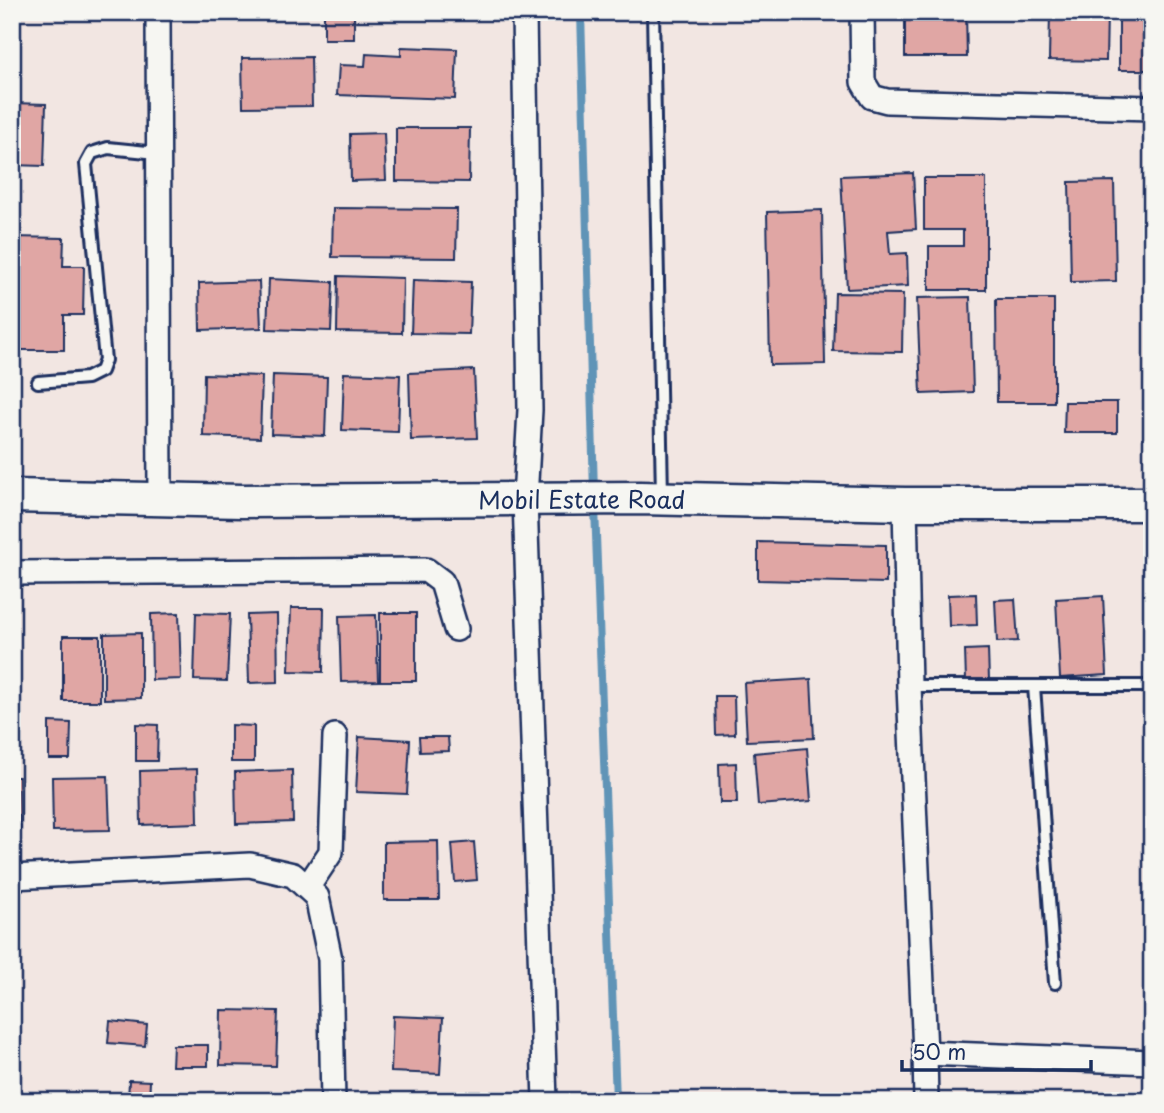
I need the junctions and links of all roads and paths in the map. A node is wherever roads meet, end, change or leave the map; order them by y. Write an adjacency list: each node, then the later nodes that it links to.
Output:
1 (158, 12): 6 (street)
2 (524, 12): 11 (street)
3 (653, 12): 9 (lane)
4 (862, 12): 5 (street)
5 (1152, 108)
6 (157, 153): 7 (lane); 10 (street)
7 (38, 382)
8 (12, 496): 10 (main road, Mobil Estate Road)
9 (651, 498): 11 (main road, Mobil Estate Road); 12 (main road, Mobil Estate Road)
10 (160, 499): 11 (main road, Mobil Estate Road)
11 (525, 499): 26 (street)
12 (905, 504): 13 (main road, Mobil Estate Road); 16 (street)
13 (1152, 504)
14 (12, 573): 15 (street)
15 (456, 629)
16 (909, 686): 17 (lane); 23 (street)
17 (1034, 686): 18 (lane); 22 (lane)
18 (1152, 686)
19 (335, 736): 21 (street)
20 (12, 877): 21 (street)
21 (307, 888): 25 (street)
22 (1055, 983)
23 (925, 1053): 24 (street); 27 (street)
24 (1152, 1062)
25 (333, 1101)
26 (545, 1101)
27 (926, 1101)

